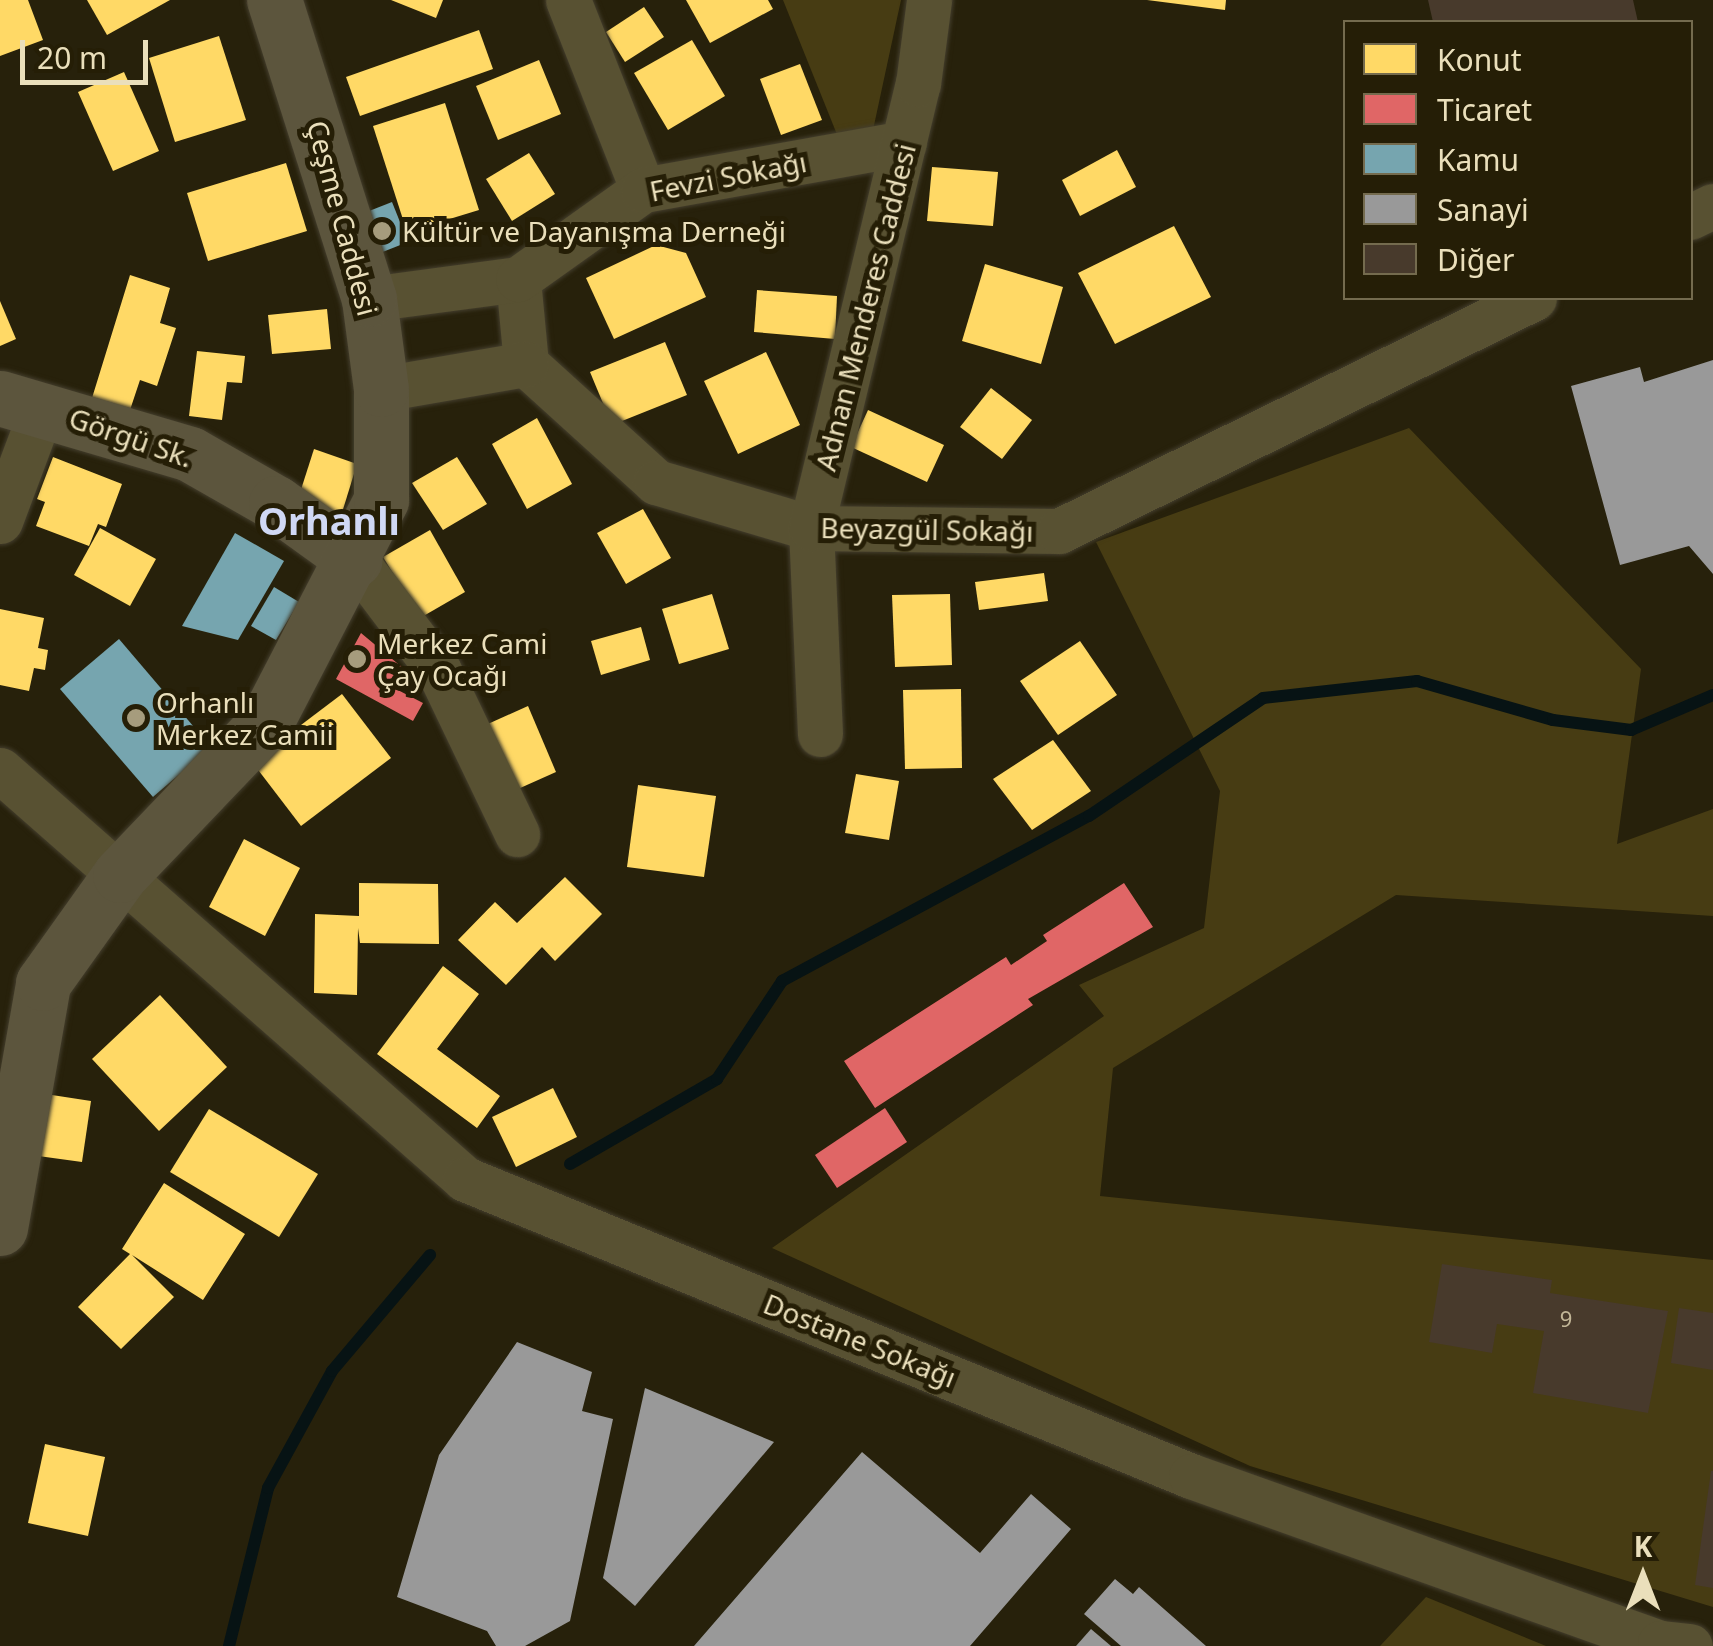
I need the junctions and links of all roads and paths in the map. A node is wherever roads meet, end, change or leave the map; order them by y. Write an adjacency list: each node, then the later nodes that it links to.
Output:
1 (274, 0): 7 (street, Çeşme Caddesi)
2 (568, 0): 5 (street)
3 (928, 0): 4 (street, Adnan Menderes Caddesi)
4 (904, 143): 5 (street, Fevzi Sokağı); 13 (street, Adnan Menderes Caddesi)
5 (643, 190): 6 (street, Fevzi Sokağı)
6 (518, 279): 7 (street, Fevzi Sokağı); 9 (street)
7 (369, 299): 10 (street, Çeşme Caddesi)
8 (1530, 300): 13 (street, Beyazgül Sokağı)
9 (526, 364): 10 (street); 13 (street, Beyazgül Sokağı)
10 (381, 389): 14 (street, Çeşme Caddesi)
11 (22, 402): 12 (street); 14 (street, Görgü Sk.)
12 (0, 521)
13 (811, 528): 15 (street, Adnan Menderes Caddesi)
14 (355, 560): 18 (street); 19 (street, Çeşme Caddesi)
15 (820, 734)
16 (0, 770): 17 (street, Dostane Sokağı)
17 (17, 811): 19 (street, Dostane Sokağı)
18 (516, 834)
19 (120, 874): 20 (street, Çeşme Caddesi); 21 (street, Dostane Sokağı)
20 (0, 1228)
21 (1690, 1646)

